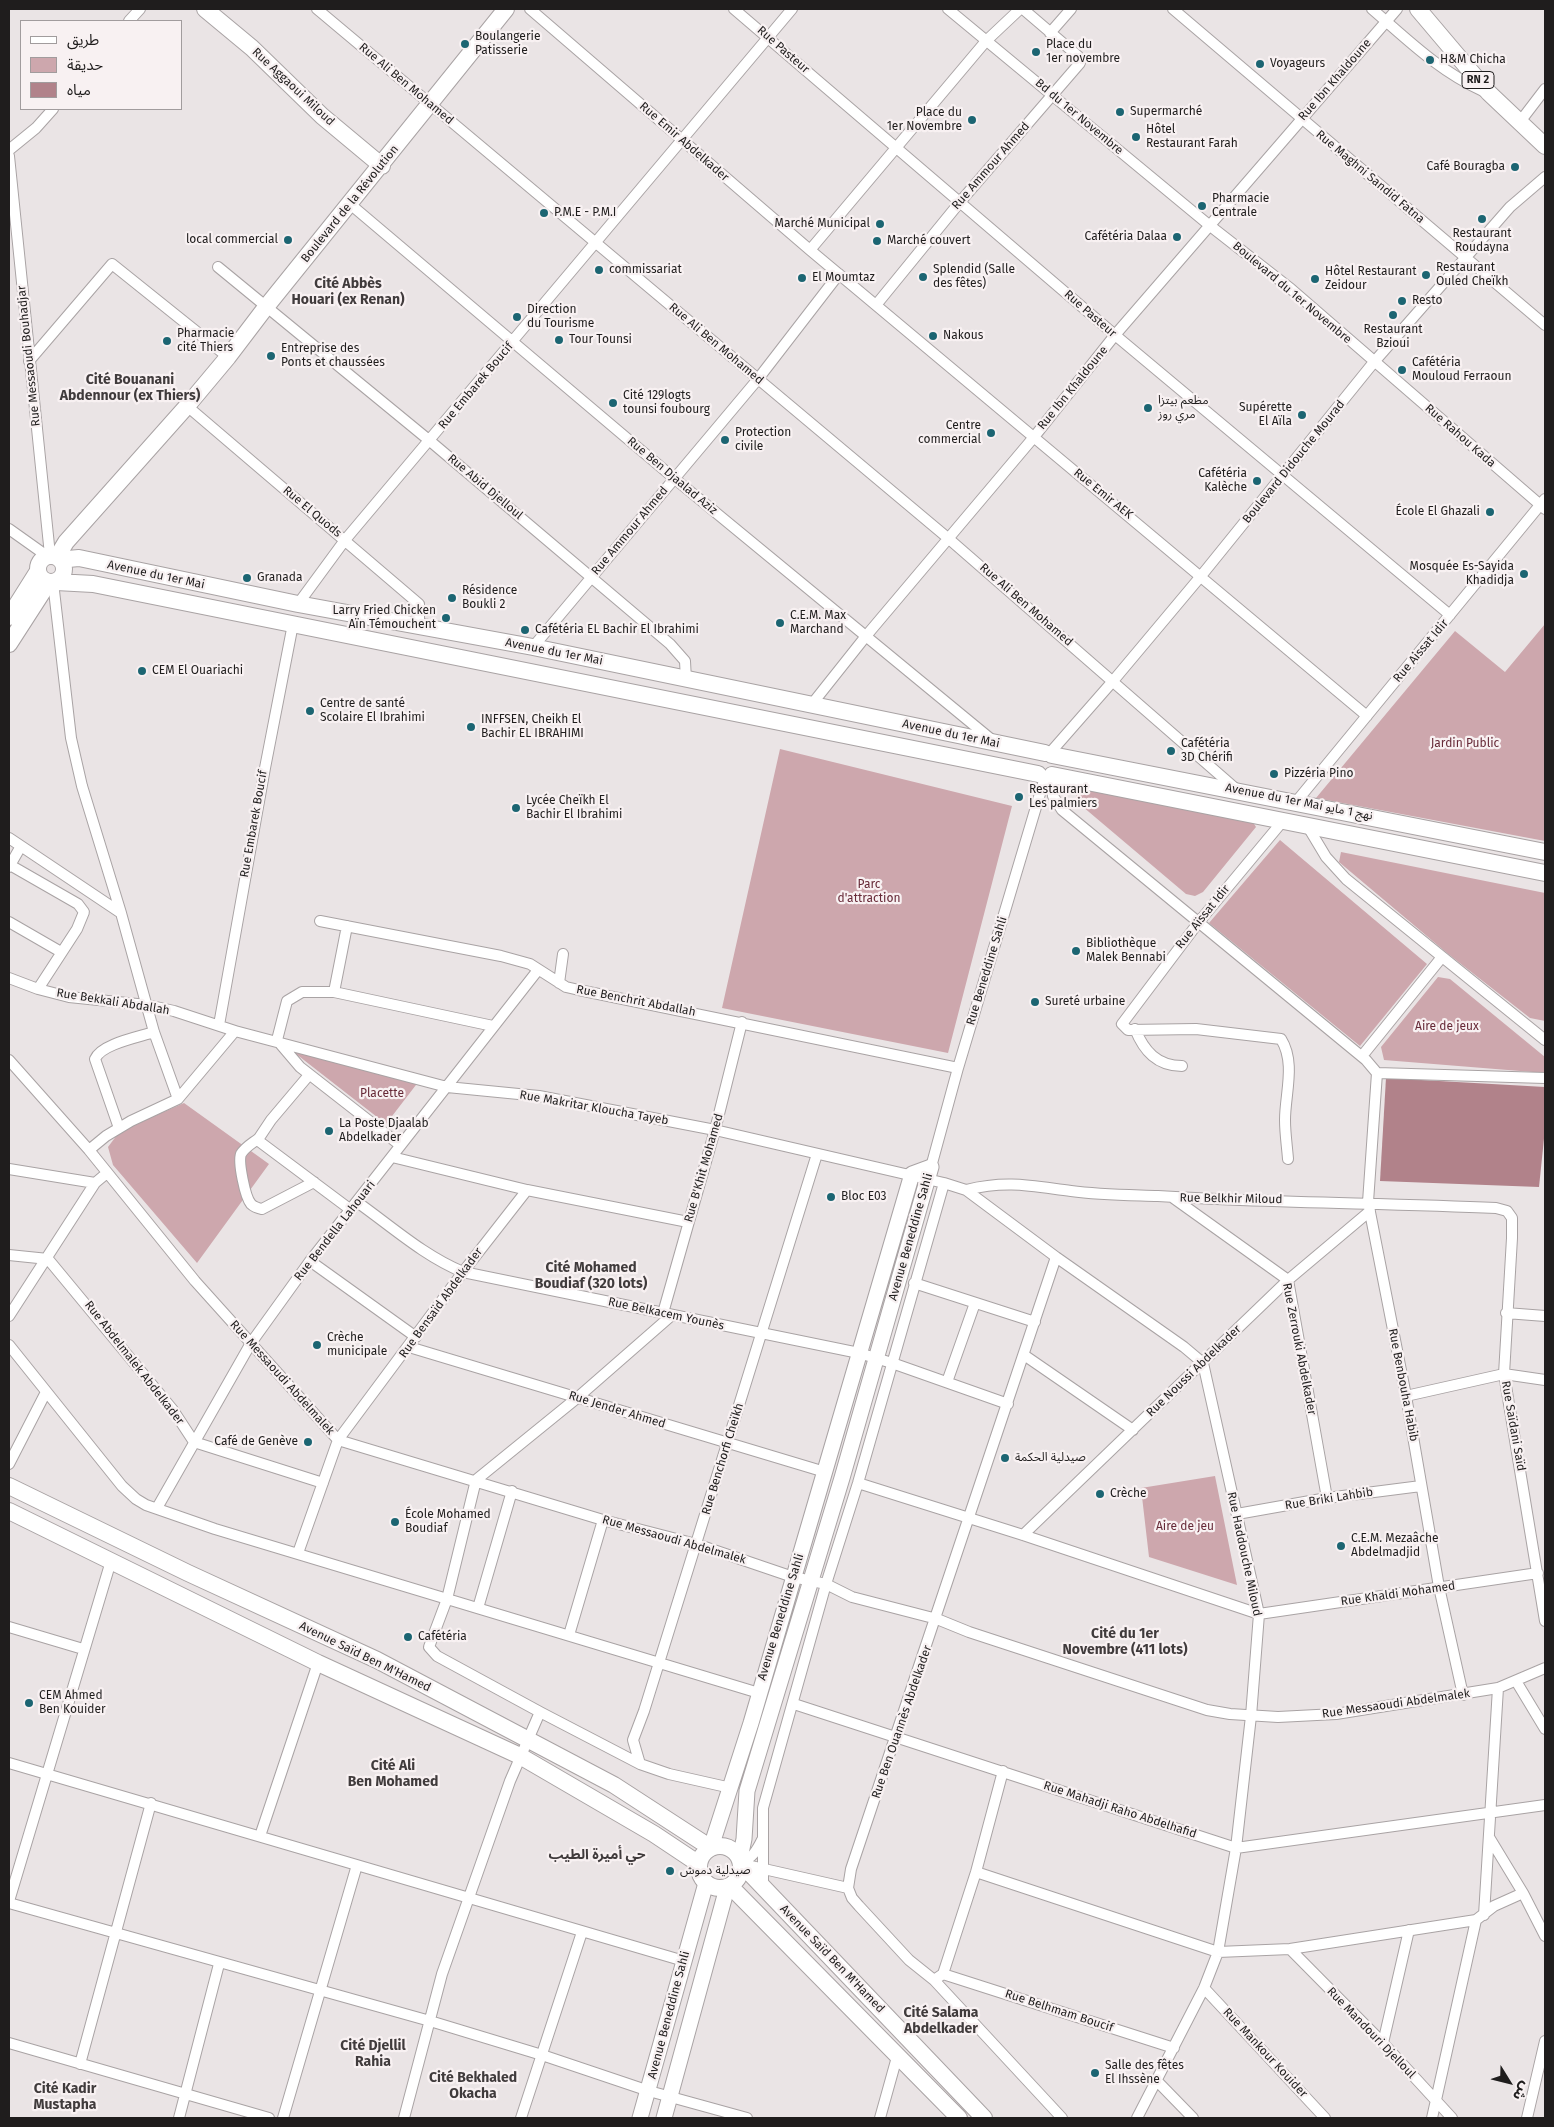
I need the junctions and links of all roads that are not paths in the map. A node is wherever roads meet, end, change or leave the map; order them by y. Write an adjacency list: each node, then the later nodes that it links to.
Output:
1 (140, 9): 15 (street)
2 (205, 9): 32 (main road, Rue Aggaoui Miloud)
3 (317, 9): 23 (street, Rue Ali Ben Mohamed)
4 (506, 9): 23 (main road, Boulevard de la Révolution)
5 (530, 9): 27 (street, Rue Emir Abdelkader)
6 (734, 9): 18 (street, Rue Pasteur)
7 (792, 9): 18 (street, Rue Embarek Boucif)
8 (948, 9): 19 (street, Bd du 1er Novembre)
9 (1021, 9): 17 (street, Rue Ammour Ahmed); 19 (street, Rue Ammour Ahmed)
10 (1071, 9): 17 (street)
11 (1173, 9): 25 (street, Rue Maghni Sandid Fatna)
12 (1372, 9): 16 (street)
13 (1397, 9): 16 (street, Rue Ibn Khaldoune)
14 (1418, 9): 21 (main road, RN 2)
15 (130, 20)
16 (1386, 21): 21 (street); 25 (street, Rue Ibn Khaldoune)
17 (1050, 33): 22 (street, Rue Ammour Ahmed)
18 (768, 38): 27 (street, Rue Embarek Boucif); 29 (street, Rue Pasteur)
19 (986, 41): 22 (street, Bd du 1er Novembre); 29 (street, Rue Ammour Ahmed)
20 (1545, 89): 26 (street)
21 (1489, 93): 26 (main road, RN 2)
22 (1054, 96): 34 (street, Rue Ammour Ahmed); 36 (street, Bd du 1er Novembre)
23 (430, 104): 32 (main road, Boulevard de la Révolution); 37 (street, Rue Ali Ben Mohamed)
24 (52, 110): 30 (street)
25 (1301, 118): 36 (street, Rue Ibn Khaldoune); 39 (street, Rue Maghni Sandid Fatna)
26 (1519, 123): 28 (main road, RN 2)
27 (681, 139): 37 (street, Rue Embarek Boucif); 38 (street, Rue Emir Abdelkader)
28 (1545, 146)
29 (897, 147): 34 (street, Rue Pasteur); 38 (street, Rue Ammour Ahmed)
30 (9, 150)
31 (9, 156): 49 (street, Rue Messaoudi Bouhadjar)
32 (382, 166): 35 (main road, Boulevard de la Révolution)
33 (1545, 177): 39 (street, Boulevard Didouche Mourad)
34 (960, 202): 42 (street, Rue Ammour Ahmed); 46 (street, Rue Pasteur)
35 (350, 204): 43 (main road, Boulevard de la Révolution); 47 (street, Rue Ben Djaalad Aziz)
36 (1210, 225): 46 (street, Rue Ibn Khaldoune); 50 (street, Boulevard du 1er Novembre)
37 (595, 243): 47 (street, Rue Embarek Boucif); 51 (street, Rue Ali Ben Mohamed)
38 (810, 250): 41 (street, Rue Emir Abdelkader)
39 (1466, 258): 44 (street, Rue Maghni Sandid Fatna); 50 (street, Boulevard Didouche Mourad)
40 (218, 267): 43 (street, Rue Abid Djelloul)
41 (839, 274): 42 (street, Rue Emir AEK); 51 (street, Rue Ammour Ahmed)
42 (876, 305): 53 (street, Rue Emir AEK)
43 (266, 307): 48 (main road, Boulevard de la Révolution); 54 (street, Rue Abid Djelloul)
44 (1540, 317): 45 (street, Rue Maghni Sandid Fatna)
45 (1545, 325)
46 (1115, 335): 53 (street, Rue Ibn Khaldoune); 55 (street, Rue Pasteur)
47 (513, 342): 54 (street, Rue Embarek Boucif); 56 (street, Rue Ben Djaalad Aziz)
48 (228, 357): 49 (street); 52 (main road, Boulevard de la Révolution)
49 (29, 360): 61 (street, Rue Messaoudi Bouhadjar)
50 (1374, 362): 55 (street, Boulevard Didouche Mourad); 57 (street, Rue Rahou Kada)
51 (758, 379): 56 (street, Rue Ammour Ahmed); 59 (street, Rue Ali Ben Mohamed)
52 (187, 406): 60 (street, Rue El Quods); 61 (main road, Boulevard de la Révolution)
53 (1034, 437): 59 (street, Rue Ibn Khaldoune); 62 (street, Rue Emir AEK)
54 (430, 441): 60 (street, Rue Embarek Boucif); 63 (street, Rue Abid Djelloul)
55 (1284, 476): 62 (street, Boulevard Didouche Mourad); 66 (street, Rue Pasteur)
56 (675, 479): 63 (street, Rue Ammour Ahmed); 70 (street, Rue Ben Djaalad Aziz)
57 (1544, 504): 66 (street, Rue Aissat Idir)
58 (9, 529): 61 (street)
59 (949, 539): 70 (street, Rue Ibn Khaldoune); 75 (street, Rue Ali Ben Mohamed)
60 (345, 540): 65 (street, Rue Embarek Boucif); 69 (street, Rue El Quods)
61 (54, 558): 64 (main road); 64 (main road); 65 (main road, Avenue du 1er Mai)
62 (1201, 576): 75 (street, Boulevard Didouche Mourad); 78 (street, Rue Emir AEK)
63 (591, 577): 72 (street, Rue Ammour Ahmed); 74 (street, Rue Abid Djelloul)
64 (45, 580): 67 (main road); 68 (main road, Avenue du 1er Mai); 71 (main road); 91 (street)
65 (298, 604): 68 (main road); 69 (main road, Avenue du 1er Mai)
66 (1450, 615): 78 (street, Rue Aissat Idir)
67 (9, 616)
68 (293, 624): 73 (main road, Avenue du 1er Mai); 106 (street, Rue Embarek Boucif)
69 (419, 626): 72 (main road, Avenue du 1er Mai); 73 (main road)
70 (866, 636): 77 (street, Rue Ibn Khaldoune); 79 (street, Rue Ben Djaalad Aziz)
71 (9, 644)
72 (533, 648): 74 (main road, Avenue du 1er Mai)
73 (414, 649): 76 (main road, Avenue du 1er Mai)
74 (686, 680): 76 (main road); 77 (main road, Avenue du 1er Mai)
75 (1114, 681): 80 (street, Boulevard Didouche Mourad); 82 (street)
76 (681, 703): 81 (main road, Avenue du 1er Mai)
77 (812, 704): 79 (main road, Avenue du 1er Mai)
78 (1367, 716): 83 (street, Rue Aissat Idir)
79 (997, 744): 80 (main road, Avenue du 1er Mai)
80 (1048, 754): 81 (main road); 82 (main road, Avenue du 1er Mai نهج 1 مايو)
81 (1046, 775): 84 (main road, Avenue du 1er Mai نهج 1 مايو); 94 (street); 116 (street, Rue Beneddine Sahli)
82 (1236, 790): 83 (main road, Avenue du 1er Mai نهج 1 مايو)
83 (1296, 802): 84 (main road); 88 (main road, Avenue du 1er Mai نهج 1 مايو)
84 (1282, 822): 85 (main road, Avenue du 1er Mai نهج 1 مايو); 94 (street, Rue Aïssat Idir)
85 (1308, 827): 90 (main road, Avenue du 1er Mai نهج 1 مايو); 98 (street)
86 (9, 838): 87 (street)
87 (21, 846): 89 (street); 91 (street)
88 (1545, 852)
89 (9, 866): 96 (street)
90 (1545, 873)
91 (121, 913): 104 (street)
92 (320, 921): 95 (street, Rue Benchrit Abdallah)
93 (9, 922): 96 (street)
94 (1198, 923): 108 (street, Rue Aïssat Idir); 113 (street)
95 (346, 926): 99 (street, Rue Benchrit Abdallah); 103 (street)
96 (61, 952): 102 (street)
97 (563, 954): 101 (street)
98 (1442, 957): 112 (street); 113 (street)
99 (538, 970): 101 (street, Rue Benchrit Abdallah); 107 (street, Rue Bendella Lahouari)
100 (9, 978): 102 (street, Rue Bekkali Abdallah)
101 (559, 983): 105 (street, Rue Benchrit Abdallah)
102 (38, 990): 104 (street, Rue Bekkali Abdallah)
103 (334, 992): 107 (street); 111 (street)
104 (147, 1005): 106 (street, Rue Bekkali Abdallah); 110 (street)
105 (742, 1022): 116 (street, Rue Benchrit Abdallah); 123 (street, Rue B'Khit Mohamed)
106 (219, 1025): 109 (street, Rue Makritar Kloucha Tayeb)
107 (493, 1026): 120 (street, Rue Bendella Lahouari)
108 (1135, 1030): 115 (street); 129 (street)
109 (235, 1031): 111 (street, Rue Makritar Kloucha Tayeb); 121 (street)
110 (154, 1032): 121 (street); 122 (street)
111 (277, 1040): 118 (street); 120 (street, Rue Makritar Kloucha Tayeb)
112 (1545, 1040)
113 (1362, 1056): 117 (street)
114 (9, 1060): 126 (street, Rue Messaoudi Abdelmalek)
115 (1182, 1066)
116 (958, 1068): 133 (street, Rue Beneddine Sahli)
117 (1377, 1073): 119 (street); 140 (street, Rue Benbouha Habib)
118 (309, 1075): 124 (street); 125 (street)
119 (1545, 1078)
120 (447, 1087): 123 (street, Rue Makritar Kloucha Tayeb); 125 (street, Rue Bendella Lahouari)
121 (178, 1098): 122 (street)
122 (119, 1128): 126 (street)
123 (716, 1130): 127 (street, Rue Makritar Kloucha Tayeb); 142 (street, Rue B'Khit Mohamed)
124 (259, 1138): 134 (street, Rue Belkacem Younès); 134 (street)
125 (400, 1145): 128 (street, Rue Bendella Lahouari)
126 (89, 1150): 131 (street, Rue Messaoudi Abdelmalek)
127 (817, 1154): 132 (street, Rue Makritar Kloucha Tayeb); 156 (street, Rue Benchorfi Cheïkh)
128 (392, 1157): 136 (street); 139 (street, Rue Bendella Lahouari)
129 (1288, 1159)
130 (9, 1169): 135 (street)
131 (108, 1173): 135 (street); 158 (street, Rue Messaoudi Abdelmalek)
132 (912, 1174): 133 (street, Avenue Beneddine Sahli); 161 (street, Avenue Beneddine Sahli)
133 (935, 1176): 137 (street); 149 (street, Avenue Beneddine Sahli); 163 (street, Avenue Beneddine Sahli)
134 (314, 1182): 139 (street, Rue Belkacem Younès)
135 (95, 1183): 145 (street)
136 (527, 1190): 142 (street); 147 (street, Rue Bensaïd Abdelkader)
137 (966, 1190): 138 (street, Rue Belkhir Miloud); 144 (street)
138 (1172, 1197): 140 (street, Rue Belkhir Miloud); 148 (street, Rue Zerrouki Abdelkader)
139 (354, 1206): 146 (street, Rue Bendella Lahouari); 147 (street, Rue Belkacem Younès)
140 (1369, 1206): 141 (street, Rue Belkhir Miloud); 148 (street, Rue Noussi Abdelkader); 170 (street, Rue Benbouha Habib)
141 (1496, 1208): 151 (street, Rue Saïdani Saïd)
142 (688, 1222): 152 (street, Rue B'Khit Mohamed)
143 (9, 1255): 145 (street)
144 (1056, 1257): 155 (street, Rue Ben Ouannès Abdelkader); 165 (street)
145 (48, 1259): 153 (street); 175 (street, Rue Abdelmalek Abdelkader)
146 (310, 1261): 157 (street); 158 (street, Rue Bendella Lahouari)
147 (463, 1272): 152 (street, Rue Belkacem Younès); 157 (street, Rue Bensaïd Abdelkader)
148 (1288, 1280): 165 (street, Rue Noussi Abdelkader); 185 (street, Rue Zerrouki Abdelkader)
149 (914, 1283): 150 (street); 164 (street, Avenue Beneddine Sahli)
150 (975, 1303): 155 (street); 168 (street)
151 (1506, 1313): 154 (street); 166 (street, Rue Saïdani Saïd)
152 (667, 1314): 156 (street, Rue Belkacem Younès); 171 (street)
153 (9, 1316)
154 (1545, 1316)
155 (1034, 1322): 162 (street, Rue Ben Ouannès Abdelkader)
156 (761, 1334): 161 (street, Rue Belkacem Younès); 176 (street, Rue Benchorfi Cheïkh)
157 (416, 1336): 160 (street, Rue Bensaïd Abdelkader)
158 (252, 1343): 174 (street, Rue Messaoudi Abdelmalek); 175 (street, Rue Bendella Lahouari)
159 (9, 1345): 169 (street)
160 (409, 1346): 171 (street, Rue Jender Ahmed); 174 (street, Rue Bensaïd Abdelkader)
161 (859, 1354): 163 (street, Rue Belkacem Younès); 178 (street, Avenue Beneddine Sahli)
162 (1024, 1355): 172 (street, Rue Ben Ouannès Abdelkader); 173 (street)
163 (876, 1358): 164 (street, Rue Belkacem Younès); 197 (street, Avenue Beneddine Sahli)
164 (892, 1363): 168 (street, Rue Belkacem Younès); 181 (street, Avenue Beneddine Sahli)
165 (1202, 1363): 173 (street, Rue Noussi Abdelkader); 188 (street, Rue Haddouche Miloud)
166 (1504, 1374): 167 (street); 170 (street); 195 (street, Rue Saïdani Saïd)
167 (1545, 1380)
168 (948, 1382): 172 (street, Rue Belkacem Younès)
169 (46, 1392): 177 (street); 186 (street)
170 (1406, 1396): 183 (street, Rue Benbouha Habib)
171 (577, 1398): 176 (street, Rue Jender Ahmed); 179 (street)
172 (1008, 1404): 189 (street, Rue Ben Ouannès Abdelkader)
173 (1132, 1430): 191 (street, Rue Noussi Abdelkader)
174 (338, 1440): 179 (street, Rue Messaoudi Abdelmalek); 180 (street, Rue Bensaïd Abdelkader)
175 (194, 1442): 180 (street); 186 (street, Rue Bendella Lahouari)
176 (728, 1444): 178 (street, Rue Jender Ahmed); 192 (street, Rue Benchorfi Cheïkh)
177 (9, 1464)
178 (825, 1472): 196 (street, Avenue Beneddine Sahli)
179 (476, 1480): 184 (street, Rue Messaoudi Abdelmalek); 199 (street)
180 (323, 1483): 193 (street, Rue Bensaïd Abdelkader)
181 (858, 1483): 189 (street); 197 (street, Avenue Beneddine Sahli)
182 (9, 1486): 218 (main road, Avenue Saïd Ben M'Hamed)
183 (1421, 1486): 185 (street, Rue Briki Lahbib); 198 (street, Rue Benbouha Habib)
184 (512, 1491): 190 (street, Rue Messaoudi Abdelmalek); 200 (street)
185 (1327, 1498): 188 (street, Rue Briki Lahbib)
186 (157, 1508): 193 (street)
187 (9, 1511): 194 (main road, Avenue Saïd Ben M'Hamed)
188 (1237, 1514): 201 (street, Rue Haddouche Miloud)
189 (969, 1518): 191 (street); 202 (street, Rue Ben Ouannès Abdelkader)
190 (603, 1520): 192 (street, Rue Messaoudi Abdelmalek); 205 (street)
191 (1023, 1535): 201 (street)
192 (696, 1544): 196 (street, Rue Messaoudi Abdelmalek); 208 (street, Rue Benchorfi Cheïkh)
193 (298, 1553): 199 (street)
194 (111, 1561): 206 (street); 207 (main road, Avenue Saïd Ben M'Hamed)
195 (1538, 1573): 198 (street, Rue Khaldi Mohamed); 203 (street, Rue Saïdani Saïd)
196 (793, 1576): 197 (street, Rue Messaoudi Abdelmalek); 212 (street, Avenue Beneddine Sahli)
197 (818, 1583): 202 (street, Rue Messaoudi Abdelmalek); 214 (street, Avenue Beneddine Sahli); 234 (street, Avenue Beneddine Sahli)
198 (1440, 1587): 201 (street, Rue Khaldi Mohamed); 213 (street, Rue Benbouha Habib)
199 (447, 1598): 200 (street); 215 (street)
200 (478, 1608): 205 (street)
201 (1259, 1614): 216 (street, Rue Haddouche Miloud)
202 (936, 1619): 216 (street, Rue Messaoudi Abdelmalek); 219 (street, Rue Ben Ouannès Abdelkader)
203 (1545, 1621)
204 (9, 1627): 206 (street)
205 (569, 1634): 208 (street)
206 (83, 1649): 224 (street)
207 (318, 1663): 220 (main road, Avenue Saïd Ben M'Hamed); 229 (street)
208 (659, 1663): 212 (street); 222 (street, Rue Benchorfi Cheïkh)
209 (1545, 1668): 210 (street, Rue Messaoudi Abdelmalek)
210 (1516, 1681): 211 (street, Rue Messaoudi Abdelmalek); 217 (street)
211 (1498, 1688): 213 (street, Rue Messaoudi Abdelmalek); 228 (street)
212 (759, 1693): 225 (street, Avenue Beneddine Sahli)
213 (1463, 1694): 216 (street, Rue Messaoudi Abdelmalek)
214 (794, 1704): 219 (street, Rue Mahadji Raho Abdelhafid); 231 (street, Avenue Beneddine Sahli)
215 (540, 1712): 218 (street); 222 (street)
216 (1251, 1716): 233 (street, Rue Haddouche Miloud)
217 (1545, 1729)
218 (529, 1739): 220 (street); 232 (main road, Avenue Saïd Ben M'Hamed)
219 (896, 1739): 223 (street, Rue Mahadji Raho Abdelhafid); 242 (street, Rue Ben Ouannès Abdelkader)
220 (520, 1756): 235 (main road, Avenue Saïd Ben M'Hamed); 244 (street)
221 (9, 1763): 224 (street)
222 (640, 1764): 225 (street)
223 (1003, 1771): 233 (street, Rue Mahadji Raho Abdelhafid); 238 (street)
224 (46, 1774): 226 (street); 245 (street)
225 (731, 1788): 232 (street, Avenue Beneddine Sahli)
226 (150, 1803): 229 (street); 249 (street)
227 (1545, 1805): 228 (street)
228 (1490, 1813): 230 (street); 233 (street)
229 (260, 1836): 236 (street)
230 (1489, 1837): 243 (street); 246 (street)
231 (762, 1840): 234 (street); 237 (street, Avenue Beneddine Sahli)
232 (711, 1847): 234 (main road); 235 (main road)
233 (1236, 1848): 252 (street, Rue Haddouche Miloud)
234 (741, 1862): 237 (street); 240 (main road); 241 (main road, Avenue Saïd Ben M'Hamed)
235 (699, 1864): 239 (main road)
236 (357, 1865): 244 (street); 258 (street)
237 (763, 1868): 241 (street, Avenue Beneddine Sahli); 242 (street)
238 (976, 1872): 252 (street); 255 (street)
239 (706, 1883): 240 (main road); 253 (street, Avenue Beneddine Sahli)
240 (728, 1887): 265 (main road, Avenue Saïd Ben M'Hamed); 270 (street, Avenue Beneddine Sahli)
241 (763, 1888): 282 (main road, Avenue Saïd Ben M'Hamed)
242 (848, 1888): 256 (street)
243 (1523, 1893): 246 (street); 250 (street)
244 (469, 1898): 248 (street); 259 (street)
245 (9, 1902): 249 (street)
246 (1480, 1918): 247 (street); 271 (street)
247 (1409, 1930): 251 (street); 262 (street)
248 (582, 1932): 253 (street); 264 (street)
249 (115, 1934): 254 (street); 266 (street)
250 (1545, 1936)
251 (1290, 1949): 252 (street); 262 (street, Rue Mandouri Djelloul)
252 (1218, 1952): 257 (street, Rue Haddouche Miloud)
253 (684, 1961): 268 (street, Avenue Beneddine Sahli)
254 (218, 1964): 258 (street); 269 (street)
255 (943, 1974): 256 (street); 263 (street, Rue Belhmam Boucif)
256 (934, 1980): 283 (street)
257 (1204, 1988): 263 (street, Rue Haddouche Miloud); 286 (street, Rue Mankour Kouider)
258 (320, 1991): 259 (street); 275 (street)
259 (430, 2021): 264 (street); 276 (street)
260 (1545, 2041): 289 (street)
261 (9, 2043): 266 (street)
262 (1383, 2043): 271 (street, Rue Mandouri Djelloul)
263 (1174, 2048): 267 (street, Rue Haddouche Miloud)
264 (542, 2055): 268 (street); 277 (street)
265 (897, 2057): 280 (street); 281 (main road, Avenue Saïd Ben M'Hamed)
266 (80, 2064): 269 (street)
267 (1156, 2080): 284 (street, Rue Haddouche Miloud); 285 (street)
268 (649, 2091): 270 (street); 278 (street, Avenue Beneddine Sahli)
269 (185, 2094): 273 (street); 274 (street)
270 (670, 2097): 272 (street); 279 (street, Avenue Beneddine Sahli)
271 (1436, 2102): 287 (street); 288 (street, Rue Mandouri Djelloul)
272 (741, 2117)
273 (179, 2118)
274 (269, 2118)
275 (283, 2118)
276 (404, 2118)
277 (521, 2118)
278 (640, 2118)
279 (664, 2118)
280 (880, 2118)
281 (958, 2118)
282 (984, 2118)
283 (1062, 2118)
284 (1137, 2118)
285 (1193, 2118)
286 (1325, 2118)
287 (1432, 2118)
288 (1452, 2118)
289 (1527, 2118)

